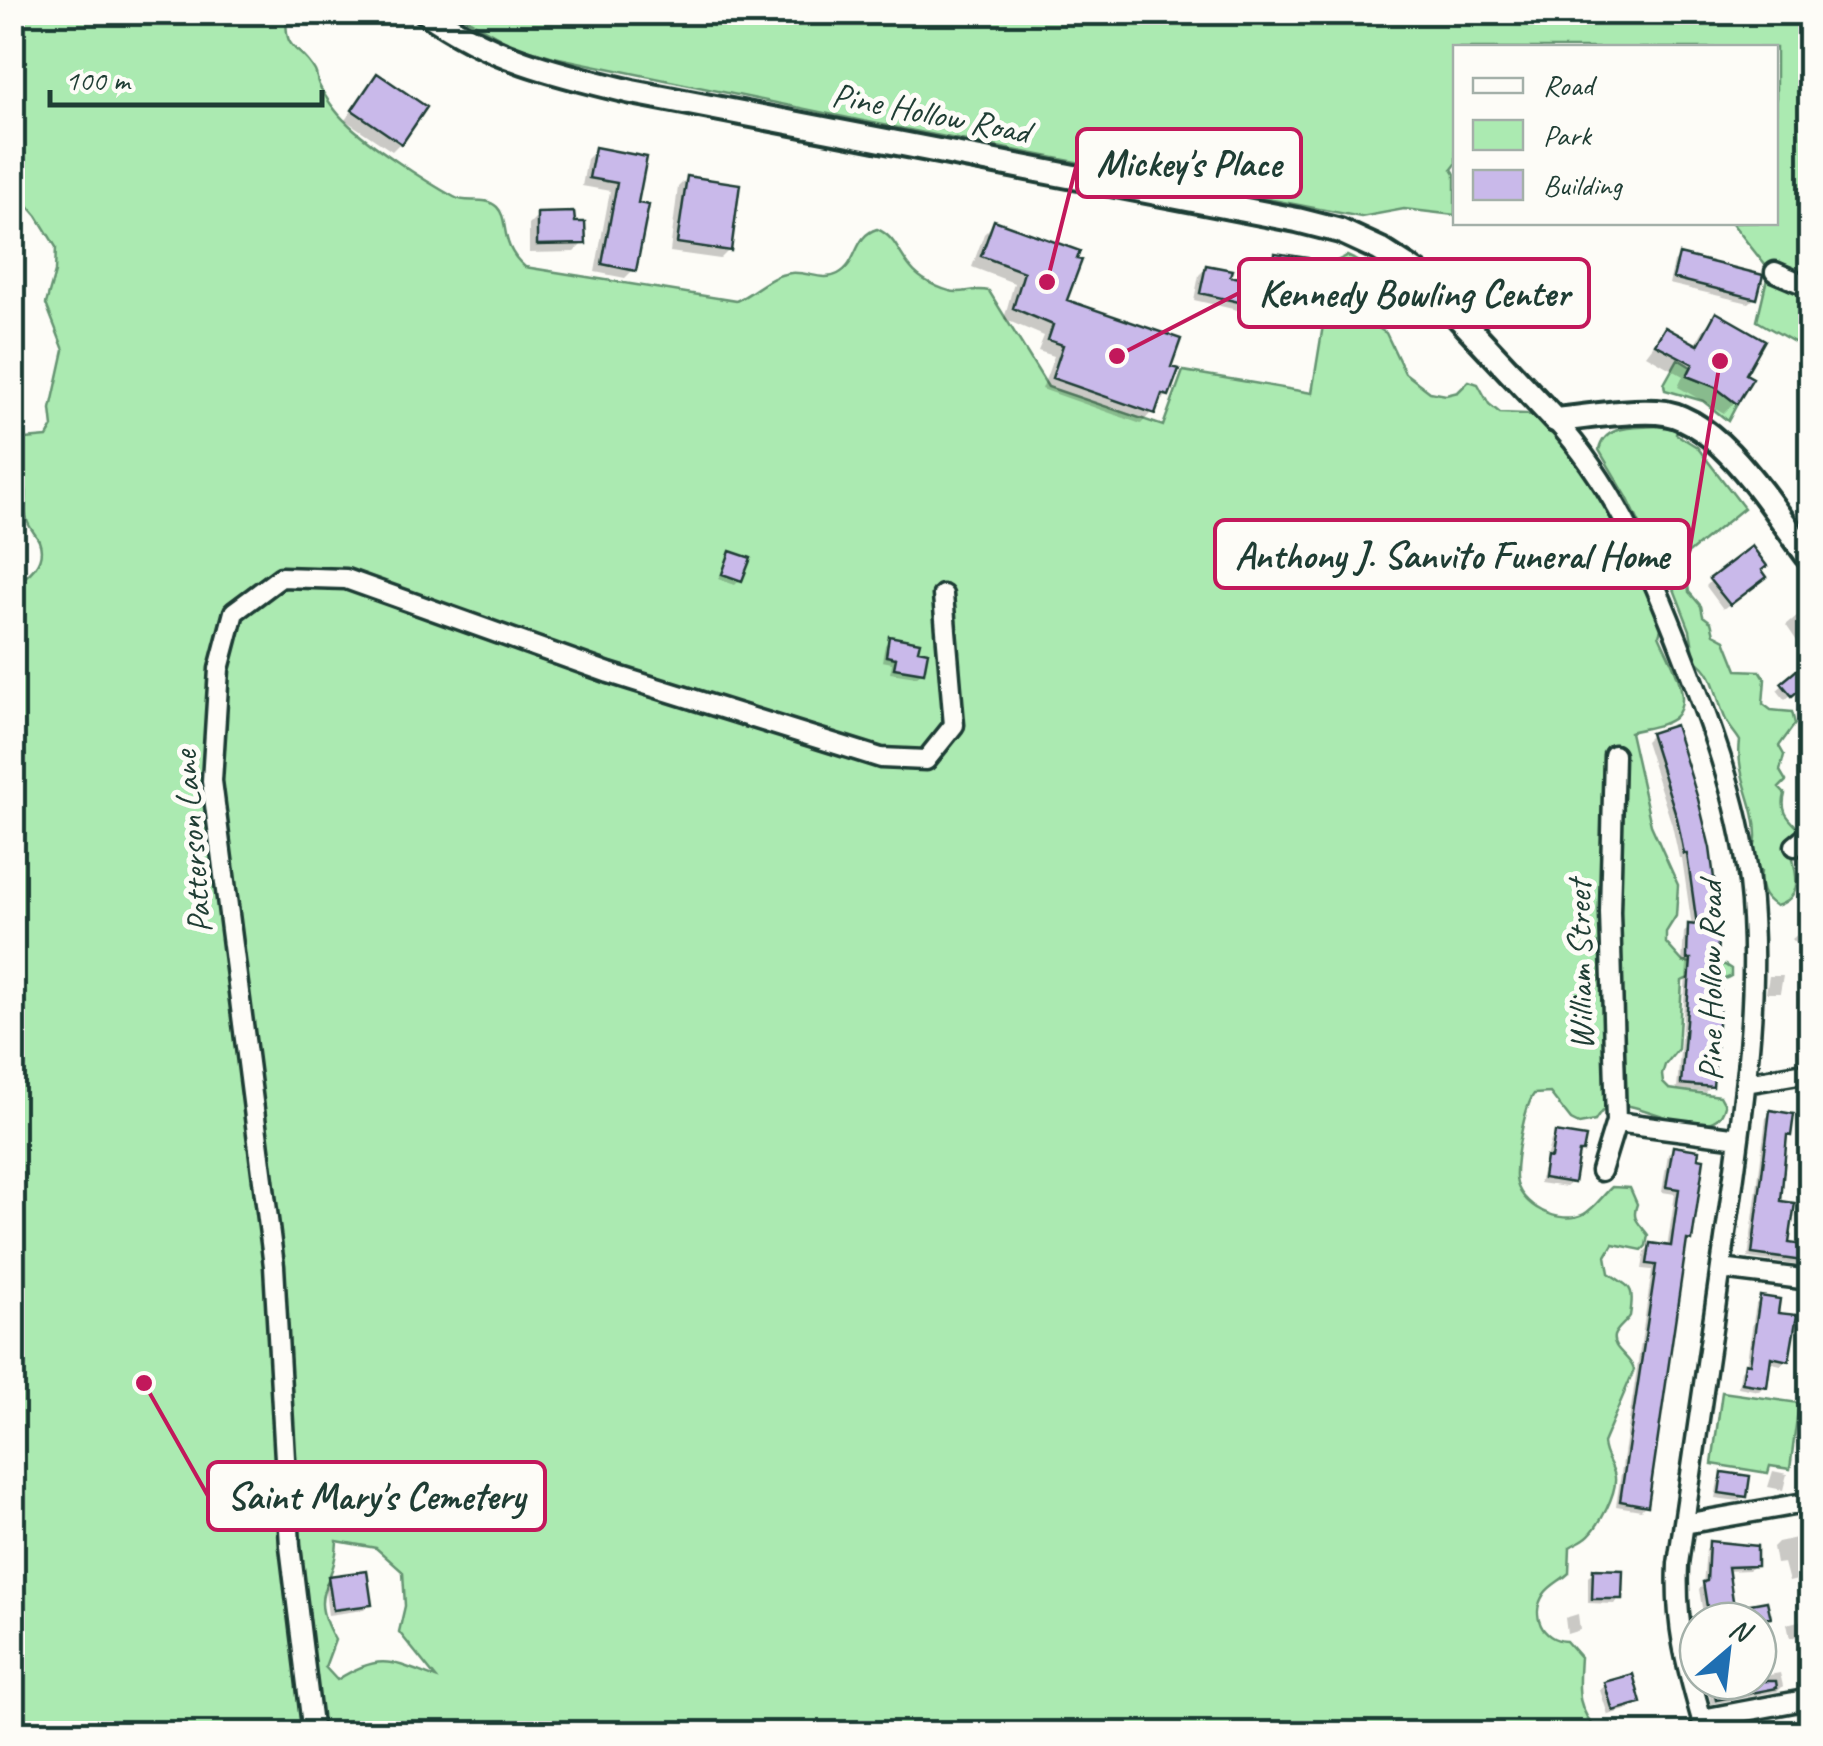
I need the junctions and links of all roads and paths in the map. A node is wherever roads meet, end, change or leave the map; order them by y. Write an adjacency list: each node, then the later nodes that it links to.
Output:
1 (426, 12): 4 (street, Pine Hollow Road)
2 (1775, 272): 3 (street)
3 (1810, 287)
4 (1556, 420): 5 (street); 9 (street, Pine Hollow Road)
5 (1810, 559)
6 (943, 595): 19 (street, Patterson Lane)
7 (1614, 755): 10 (street, William Street)
8 (1810, 1072): 9 (street)
9 (1746, 1083): 11 (street, Pine Hollow Road)
10 (1616, 1122): 11 (street); 12 (street, William Street)
11 (1739, 1138): 13 (street, Pine Hollow Road)
12 (1602, 1171)
13 (1721, 1269): 14 (street); 16 (street, Pine Hollow Road)
14 (1810, 1280)
15 (1810, 1502): 16 (street)
16 (1684, 1524): 18 (street, Pine Hollow Road)
17 (1810, 1698): 18 (street)
18 (1704, 1726)
19 (313, 1734)

